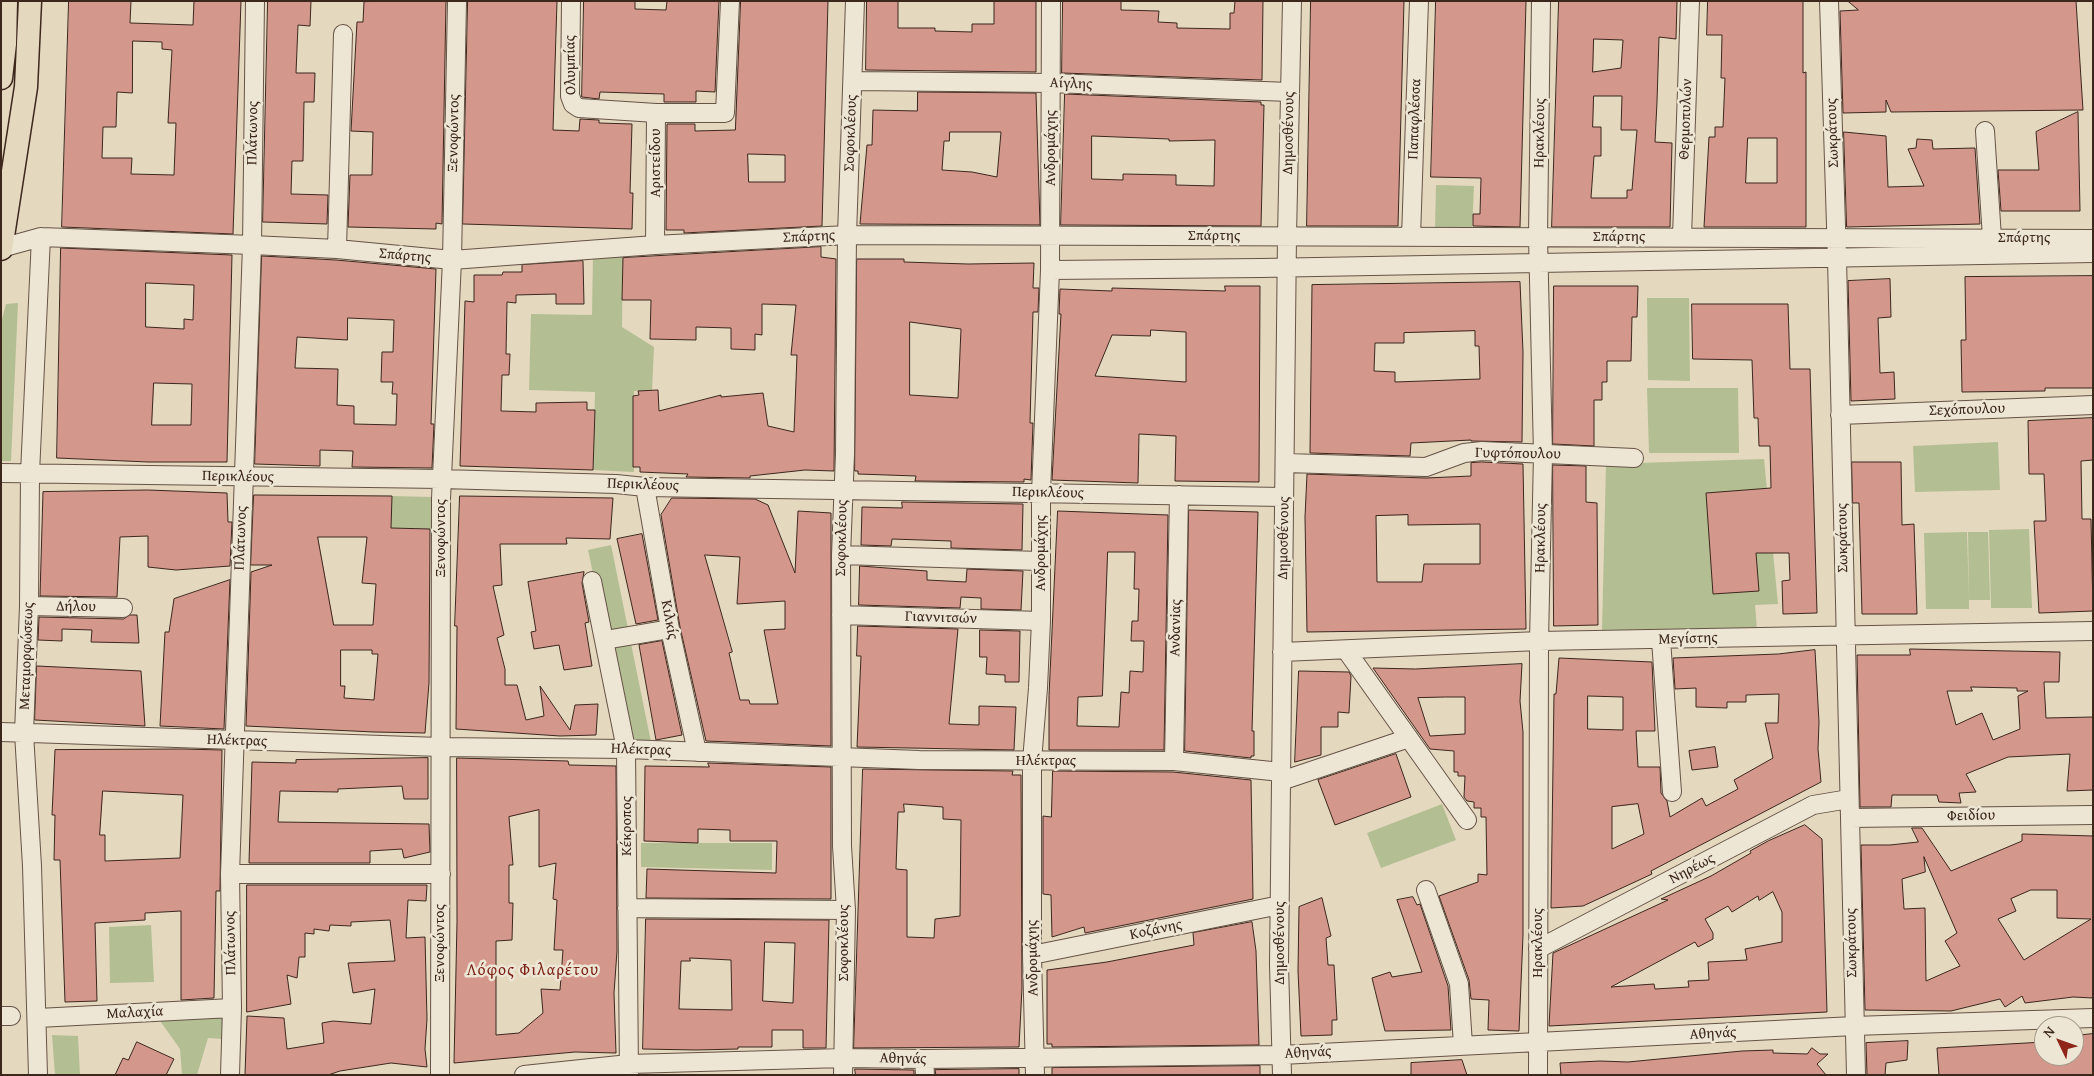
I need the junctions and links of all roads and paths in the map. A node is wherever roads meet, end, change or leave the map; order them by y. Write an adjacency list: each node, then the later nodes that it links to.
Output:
1 (6, 1): 15 (main road)
2 (30, 1): 33 (main road)
3 (255, 1): 31 (street, Πλάτωνος)
4 (457, 1): 37 (street, Ξενοφώντος)
5 (571, 1): 19 (street, Ολυμπίας)
6 (730, 1): 19 (street, Αριστείδου)
7 (855, 1): 16 (street, Σοφοκλέους)
8 (1051, 1): 17 (street, Ανδρομάχης)
9 (1292, 1): 18 (street, Δημοσθένους)
10 (1419, 1): 24 (street, Παπαφλέσσα)
11 (1541, 1): 26 (street, Ηρακλέους)
12 (1690, 1): 27 (street, Θερμοπυλών)
13 (1829, 1): 28 (street, Σωκράτους)
14 (343, 34): 34 (street)
15 (1, 78)
16 (853, 81): 17 (street, Αίγλης); 21 (street, Σοφοκλέους)
17 (1052, 83): 18 (street, Αίγλης); 22 (street, Ανδρομάχης)
18 (1290, 92): 23 (street, Δημοσθένους)
19 (656, 113): 32 (street, Αριστείδου)
20 (1985, 131): 29 (street)
21 (847, 235): 22 (street, Σπάρτης); 32 (street, Σπάρτης); 51 (street, Σοφοκλέους)
22 (1050, 236): 23 (street, Σπάρτης); 40 (street, Ανδρομάχης)
23 (1287, 236): 24 (street, Σπάρτης); 39 (street, Δημοσθένους)
24 (1411, 236): 26 (street, Σπάρτης)
25 (41, 237): 31 (street, Σπάρτης); 33 (street, Σπάρτης); 47 (street, Μεταμορφώσεως)
26 (1538, 237): 27 (street, Σπάρτης); 38 (street, Ηρακλέους)
27 (1682, 237): 28 (street, Σπάρτης)
28 (1836, 238): 29 (street, Σπάρτης); 36 (street, Σωκράτους)
29 (1992, 238): 30 (street, Σπάρτης)
30 (2093, 238)
31 (252, 245): 34 (street, Σπάρτης); 48 (street, Πλάτωνος)
32 (655, 245): 37 (street, Σπάρτης)
33 (1, 248)
34 (336, 250): 37 (street, Σπάρτης)
35 (2093, 253): 36 (street, Σπάρτης)
36 (1837, 258): 38 (street, Σπάρτης); 42 (street, Σωκράτους)
37 (452, 260): 49 (street, Ξενοφώντος)
38 (1539, 263): 39 (street, Σπάρτης); 43 (street, Ηρακλέους)
39 (1287, 268): 40 (street, Σπάρτης); 45 (street, Δημοσθένους)
40 (1050, 270): 52 (street, Ανδρομάχης)
41 (2093, 405): 42 (street, Σεχόπουλου)
42 (1840, 415): 64 (street, Σωκράτους)
43 (1543, 454): 44 (street, Γυφτόπουλου); 45 (street, Γυφτόπουλου); 67 (street, Ηρακλέους)
44 (1634, 458)
45 (1285, 463): 54 (street, Δημοσθένους)
46 (1, 473): 47 (street, Περικλέους)
47 (30, 473): 48 (street, Περικλέους); 58 (street, Μεταμορφώσεως)
48 (243, 478): 49 (street, Περικλέους); 73 (street, Πλάτωνος)
49 (442, 479): 50 (street, Περικλέους); 74 (street, Ξενοφώντος)
50 (645, 487): 51 (street, Περικλέους); 62 (street, Κιλκίς)
51 (843, 489): 52 (street, Περικλέους); 55 (street, Σοφοκλέους)
52 (1042, 493): 53 (street, Περικλέους); 56 (street, Ανδρομάχης)
53 (1179, 495): 54 (street, Περικλέους); 79 (street, Ανδανiας)
54 (1284, 497): 69 (street, Δημοσθένους)
55 (841, 555): 56 (street); 60 (street, Σοφοκλέους)
56 (1040, 561): 61 (street, Ανδρομάχης)
57 (592, 582): 65 (street, Κέκροπος)
58 (29, 606): 59 (street, Δήλου); 71 (street, Μεταμορφώσεως)
59 (123, 608)
60 (841, 615): 61 (street, Γιαννιτσών); 77 (street, Σοφοκλέους)
61 (1041, 621): 78 (street, Ανδρομάχης)
62 (670, 629): 65 (street); 76 (street, Κιλκίς)
63 (2093, 631): 64 (street, Μεγίστης)
64 (1846, 634): 66 (street, Μεγίστης); 82 (street, Σωκράτους)
65 (604, 640): 75 (street, Κέκροπος)
66 (1661, 640): 67 (street, Μεγίστης); 81 (street)
67 (1539, 641): 68 (street, Μεγίστης); 92 (street, Ηρακλέους)
68 (1346, 650): 69 (street, Μεγίστης); 72 (street)
69 (1282, 652): 80 (street, Δημοσθένους)
70 (1, 732): 71 (street, Ηλέκτρας)
71 (24, 732): 73 (street, Ηλέκτρας); 95 (street, Μεταμορφώσεως)
72 (1409, 738): 80 (street); 85 (street)
73 (235, 741): 74 (street, Ηλέκτρας); 86 (street, Πλάτωνος)
74 (440, 747): 75 (street, Ηλέκτρας); 87 (street, Ξενοφώντος)
75 (626, 750): 76 (street, Ηλέκτρας); 90 (street, Κέκροπος)
76 (697, 752): 77 (street, Ηλέκτρας)
77 (842, 757): 78 (street, Ηλέκτρας); 91 (street, Σοφοκλέους)
78 (1032, 761): 79 (street, Ηλέκτρας); 93 (street, Ανδρομάχης)
79 (1174, 761): 80 (street, Ηλέκτρας)
80 (1281, 776): 89 (street, Δημοσθένους)
81 (1672, 792)
82 (1849, 799): 84 (street, Σωκράτους); 92 (street, Νηρέως)
83 (2093, 815): 84 (street, Φειδίου)
84 (1850, 818): 97 (street, Σωκράτους)
85 (1467, 820)
86 (230, 874): 87 (street); 94 (street, Πλάτωνος)
87 (440, 874): 107 (street, Ξενοφώντος)
88 (1426, 890): 99 (street)
89 (1280, 905): 93 (street, Κοζάνης); 100 (street, Δημοσθένους)
90 (627, 908): 91 (street); 104 (street, Κέκροπος)
91 (846, 910): 101 (street, Σοφοκλέους)
92 (1538, 949): 98 (street, Ηρακλέους)
93 (1032, 956): 102 (street, Ανδρομάχης)
94 (232, 1008): 95 (street, Μαλαχία); 106 (street, Πλάτωνος)
95 (38, 1018): 105 (street, Μεταμορφώσεως)
96 (2093, 1018): 97 (street, Αθηνάς)
97 (1854, 1026): 98 (street, Αθηνάς); 111 (street, Σωκράτους)
98 (1537, 1043): 99 (street, Αθηνάς); 110 (street, Ηρακλέους)
99 (1463, 1045): 100 (street, Αθηνάς)
100 (1281, 1055): 102 (street, Αθηνάς); 109 (street, Δημοσθένους)
101 (843, 1066): 103 (street, Αθηνάς); 104 (street, Αθηνάς)
102 (1035, 1066): 103 (street, Αθηνάς)
103 (925, 1067)
104 (629, 1070): 108 (street, Αθηνάς)
105 (38, 1075)
106 (230, 1075)
107 (440, 1075)
108 (524, 1075)
109 (1282, 1075)
110 (1538, 1075)
111 (1856, 1075)

